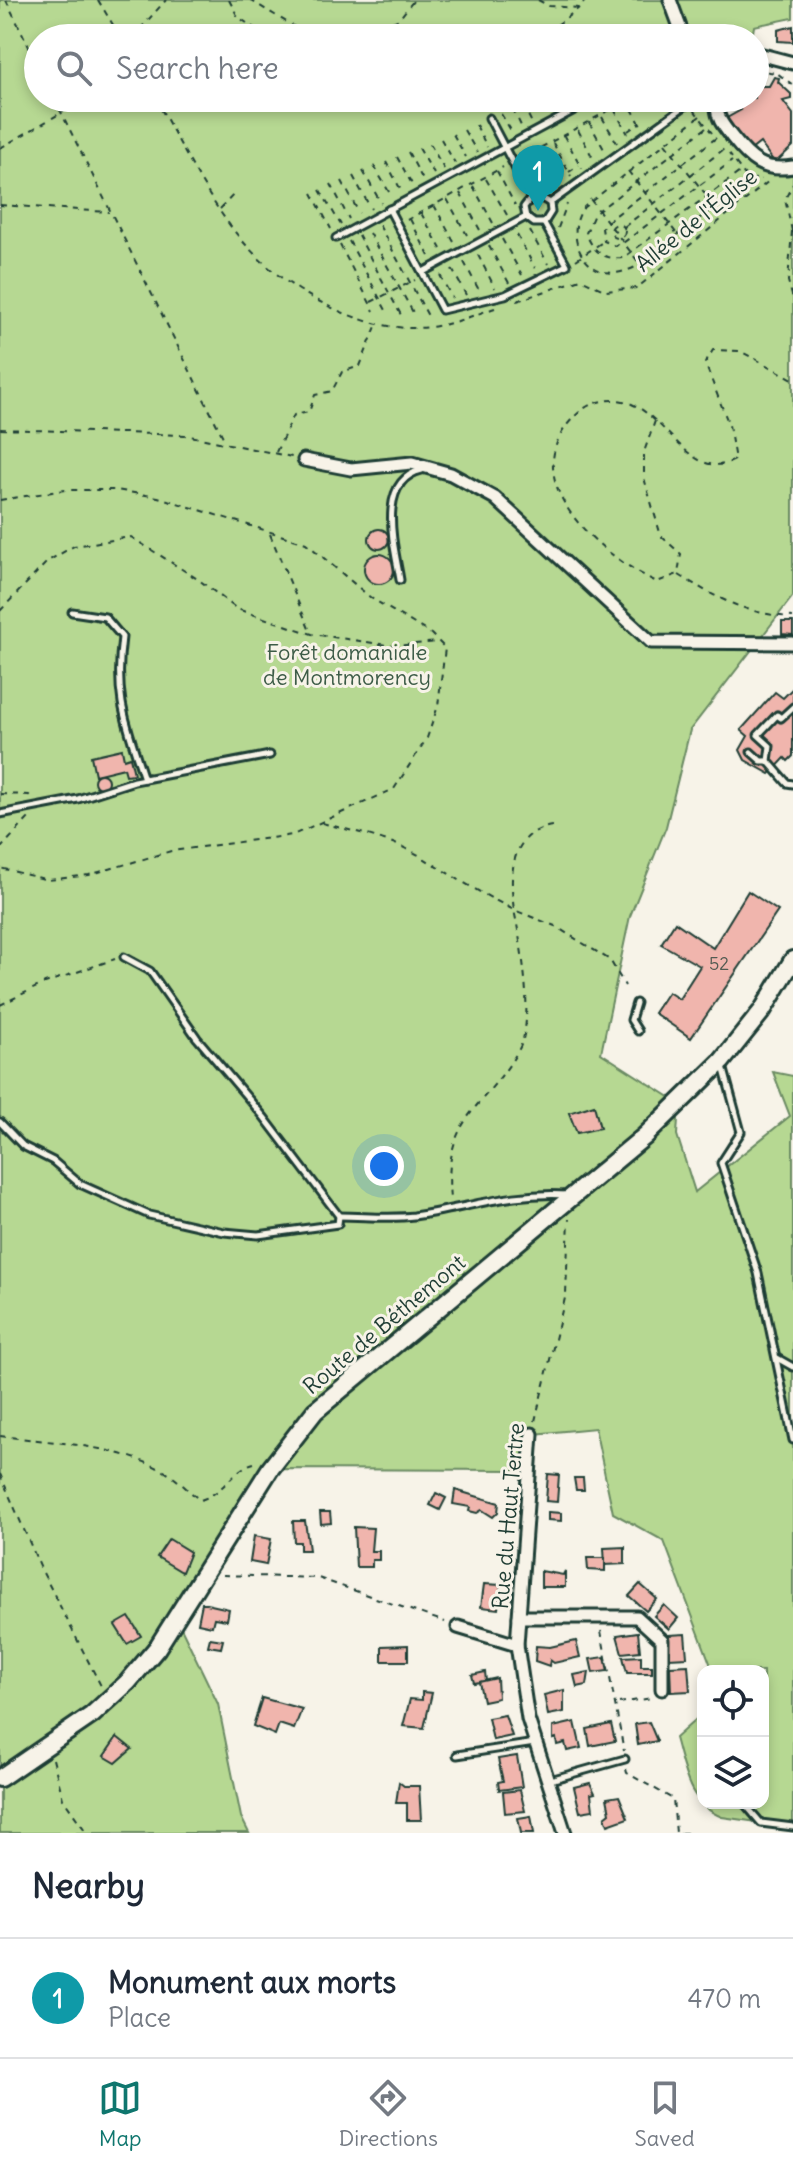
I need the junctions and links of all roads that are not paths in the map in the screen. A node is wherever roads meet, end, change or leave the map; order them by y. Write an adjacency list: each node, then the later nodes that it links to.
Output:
1 (670, 0): 2 (street)
2 (679, 24)
3 (769, 57): 4 (street)
4 (793, 63)
5 (572, 112): 9 (lane)
6 (675, 112): 12 (lane)
7 (717, 112): 10 (street)
8 (489, 118): 9 (lane)
9 (505, 147): 11 (lane); 13 (lane)
10 (793, 167)
11 (531, 198): 12 (lane); 14 (lane)
12 (550, 203): 15 (lane)
13 (387, 210): 16 (lane); 17 (lane)
14 (526, 217): 15 (lane); 17 (lane)
15 (544, 223): 17 (lane)
16 (336, 238)
17 (423, 272)
18 (304, 460): 19 (street)
19 (430, 468): 20 (lane); 22 (street)
20 (400, 580)
21 (72, 612): 27 (lane)
22 (793, 643)
23 (793, 707): 26 (lane)
24 (751, 752): 26 (lane)
25 (270, 755): 27 (lane)
26 (768, 761): 28 (lane)
27 (144, 779): 29 (lane)
28 (793, 784)
29 (0, 814)
30 (124, 957): 37 (lane)
31 (793, 960): 34 (street, Route de Béthemont)
32 (636, 1003): 33 (lane)
33 (638, 1031)
34 (722, 1061): 36 (street, Route de Béthemont); 38 (lane)
35 (0, 1122): 37 (lane)
36 (569, 1198): 37 (lane); 49 (street, Route de Béthemont)
37 (339, 1216)
38 (776, 1358): 39 (lane); 41 (lane)
39 (793, 1367)
40 (532, 1434): 42 (street, Rue du Haut Tertre)
41 (793, 1440)
42 (519, 1617): 44 (street, Rue du Haut Tertre); 45 (street)
43 (458, 1627): 44 (street)
44 (517, 1645): 46 (street, Rue du Haut Tertre)
45 (662, 1689)
46 (536, 1742): 47 (lane); 50 (street, Rue du Haut Tertre)
47 (457, 1755)
48 (625, 1759): 50 (lane)
49 (0, 1778)
50 (550, 1780): 53 (street, Rue du Haut Tertre)
51 (749, 1809): 52 (lane)
52 (793, 1827)
53 (565, 1833)

